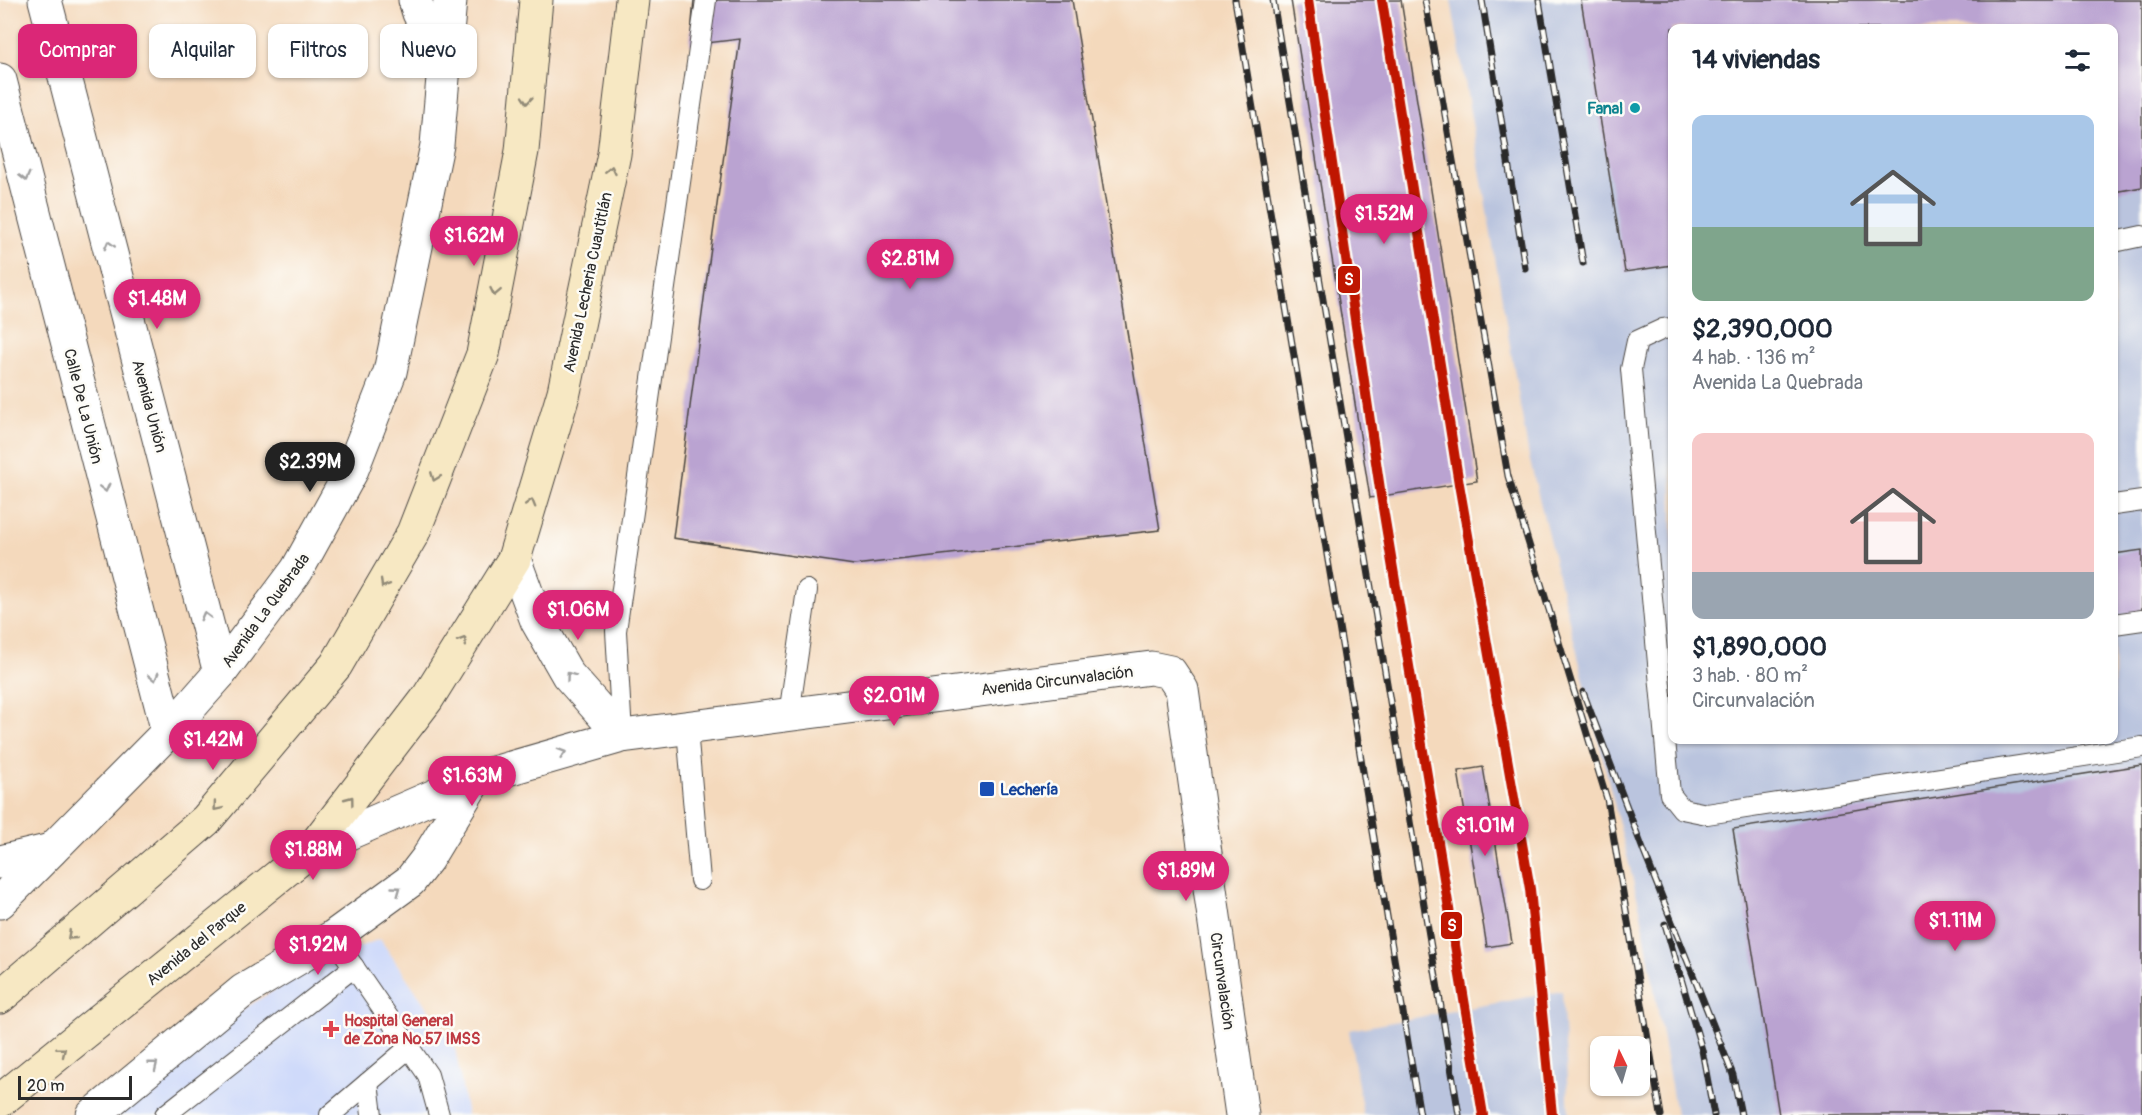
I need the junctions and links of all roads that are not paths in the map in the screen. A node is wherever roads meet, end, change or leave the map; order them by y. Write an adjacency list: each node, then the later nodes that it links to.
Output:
1 (45, 0): 21 (street, Avenida Unión, one-way to 1)
2 (415, 0): 7 (street)
3 (450, 0): 8 (street, Avenida La Quebrada)
4 (536, 0): 35 (main road, one-way to 35)
5 (632, 0): 16 (main road, Avenida Lecheria Cuautitlán, one-way to 5)
6 (706, 0): 25 (lane)
7 (425, 24)
8 (448, 24)
9 (443, 78): 21 (street, Avenida La Quebrada)
10 (0, 80): 24 (street, Calle De La Unión, one-way to 24)
11 (2142, 236): 12 (lane)
12 (2118, 241)
13 (1668, 328): 26 (lane)
14 (2142, 501): 15 (lane)
15 (2118, 504)
16 (514, 559): 25 (street, one-way to 16); 28 (main road, Avenida del Parque, one-way to 16)
17 (807, 590): 22 (lane)
18 (2142, 620): 19 (lane)
19 (2118, 623)
20 (1170, 672): 22 (street, Avenida Circunvalación); 44 (street, Circunvalación)
21 (220, 673): 24 (street, Avenida La Quebrada)
22 (789, 715): 23 (street, Avenida Circunvalación)
23 (687, 729): 25 (street, Avenida Circunvalación); 31 (lane)
24 (168, 732): 29 (street, Avenida La Quebrada)
25 (622, 736): 27 (street, Avenida Circunvalación, one-way to 25)
26 (2142, 747)
27 (476, 778): 28 (street, Avenida Circunvalación); 33 (street, one-way to 27)
28 (312, 849): 38 (main road, Avenida del Parque, one-way to 28)
29 (51, 850): 30 (street); 32 (street, Avenida La Quebrada)
30 (0, 862)
31 (699, 880)
32 (0, 902)
33 (333, 937): 34 (lane); 39 (street, one-way to 33)
34 (354, 967): 36 (lane); 40 (lane)
35 (0, 997)
36 (410, 1047): 37 (lane); 43 (lane)
37 (368, 1083): 41 (lane); 42 (lane)
38 (0, 1101)
39 (93, 1115)
40 (165, 1115)
41 (330, 1115)
42 (372, 1115)
43 (439, 1115)
44 (1242, 1115)

